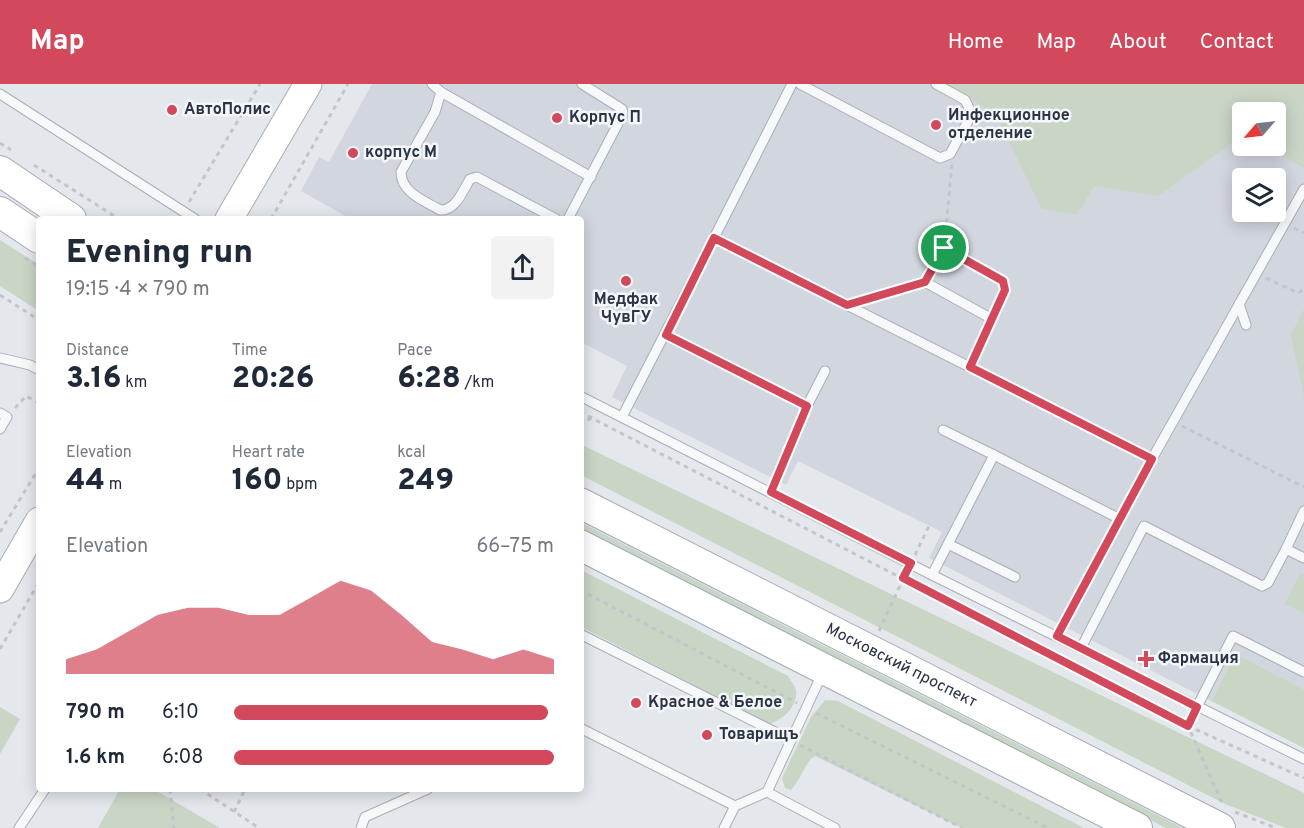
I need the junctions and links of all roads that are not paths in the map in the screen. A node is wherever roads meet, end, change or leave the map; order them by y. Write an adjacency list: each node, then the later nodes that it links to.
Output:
1 (290, 84): 14 (main road)
2 (308, 84): 14 (main road)
3 (432, 84): 8 (lane)
4 (582, 84): 11 (lane)
5 (792, 84): 20 (lane)
6 (800, 84): 7 (lane)
7 (936, 84)
8 (441, 92): 11 (lane); 17 (lane)
9 (0, 94): 16 (lane)
10 (10, 163): 15 (main road)
11 (591, 177): 18 (lane)
12 (1304, 189): 23 (lane)
13 (0, 212): 19 (main road)
14 (227, 214)
15 (68, 216)
16 (190, 216)
17 (550, 216)
18 (570, 216)
19 (36, 236)
20 (714, 238): 26 (lane); 28 (lane)
21 (925, 282): 24 (lane)
22 (1005, 290): 24 (lane)
23 (1239, 304): 25 (lane); 37 (lane)
24 (992, 319): 28 (lane)
25 (1246, 325)
26 (666, 335): 30 (lane); 33 (lane)
27 (0, 358): 29 (lane)
28 (970, 367): 37 (lane)
29 (36, 368)
30 (825, 371)
31 (584, 398): 33 (lane)
32 (4, 415): 34 (lane)
33 (622, 417): 46 (lane)
34 (0, 429)
35 (943, 430): 36 (lane)
36 (994, 455): 40 (lane); 42 (lane)
37 (1152, 459): 40 (lane)
38 (584, 505): 62 (main road, Московский проспект)
39 (1304, 511): 44 (lane)
40 (1120, 519): 50 (lane)
41 (36, 526): 48 (main road)
42 (948, 544): 46 (lane); 47 (lane)
43 (584, 547): 52 (main road)
44 (1286, 549): 45 (lane); 51 (lane)
45 (1304, 558)
46 (932, 574): 50 (lane)
47 (1015, 577)
48 (0, 589)
49 (584, 635): 56 (lane)
50 (1057, 636): 51 (lane)
51 (1081, 648): 54 (lane)
52 (825, 669): 56 (lane); 68 (main road)
53 (1304, 672): 54 (lane)
54 (1197, 707): 57 (lane)
55 (584, 730): 61 (lane)
56 (791, 740): 60 (lane)
57 (1304, 759)
58 (43, 792): 64 (lane)
59 (421, 792): 65 (lane)
60 (767, 792): 61 (lane); 63 (lane)
61 (735, 806): 66 (lane)
62 (1222, 818)
63 (822, 825): 67 (lane)
64 (20, 828)
65 (361, 828)
66 (724, 828)
67 (835, 828)
68 (1137, 828)

